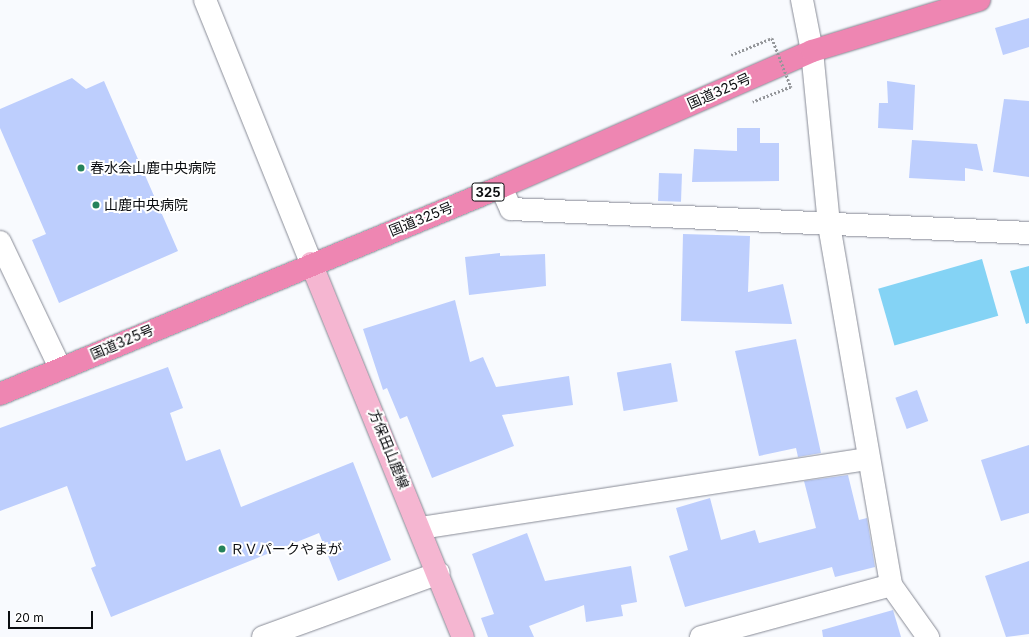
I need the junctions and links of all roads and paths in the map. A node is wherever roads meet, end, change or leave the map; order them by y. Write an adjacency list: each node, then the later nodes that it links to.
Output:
1 (205, 0): 11 (street)
2 (802, 0): 4 (street)
3 (979, 0): 4 (highway, 国道325号 / 325)
4 (812, 51): 7 (highway, 国道325号 / 325); 8 (street)
5 (731, 55): 6 (path, bridge)
6 (753, 102)
7 (501, 187): 8 (street); 11 (highway, 国道325号 / 325)
8 (829, 225): 9 (street); 14 (street)
9 (1029, 232)
10 (0, 242): 12 (street)
11 (311, 262): 12 (highway, 国道325号 / 325); 15 (main road, 方保田山鹿線)
12 (60, 368): 13 (highway, 国道325号 / 325)
13 (0, 394)
14 (867, 459): 15 (street); 17 (street)
15 (421, 528): 16 (main road, 方保田山鹿線)
16 (439, 573): 18 (street); 19 (main road, 方保田山鹿線)
17 (891, 585): 20 (street); 21 (street)
18 (263, 637)
19 (463, 637)
20 (701, 637)
21 (928, 637)

